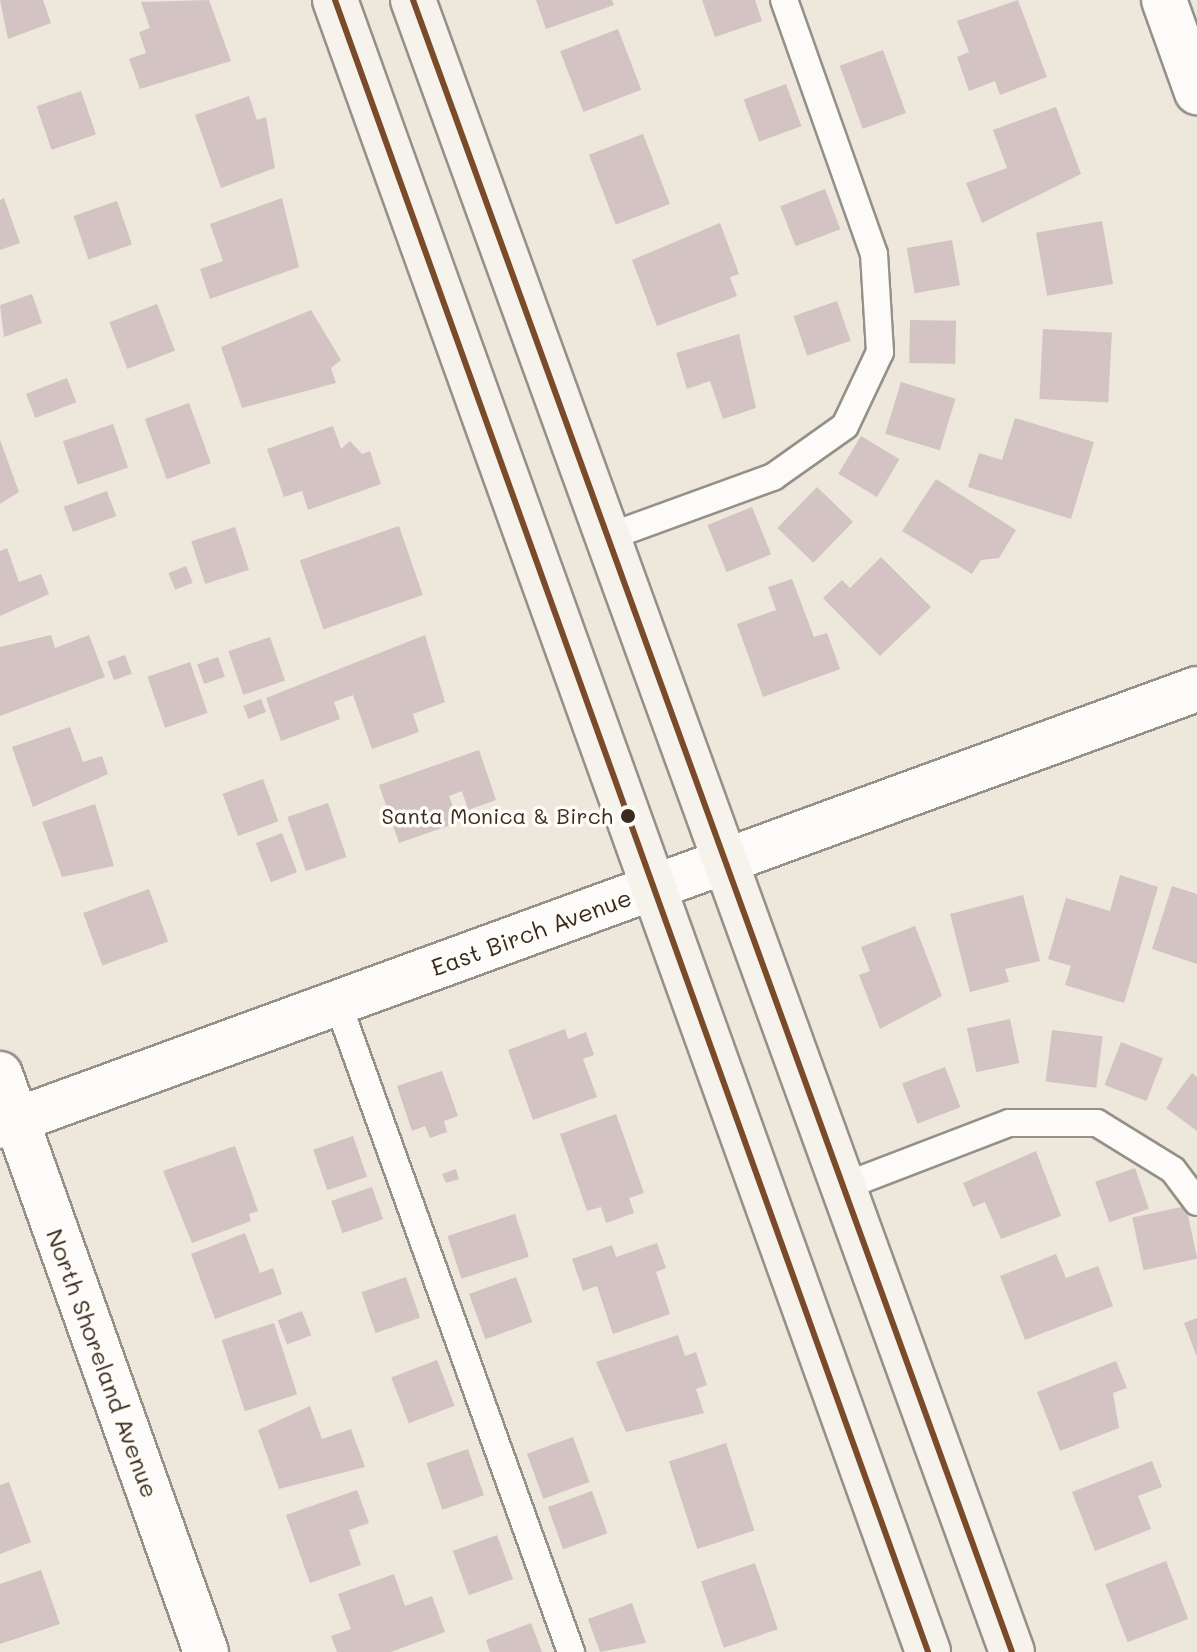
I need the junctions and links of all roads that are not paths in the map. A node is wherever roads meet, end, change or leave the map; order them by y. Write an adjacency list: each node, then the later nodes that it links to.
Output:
1 (335, 0): 9 (street)
2 (413, 0): 6 (street)
3 (784, 0): 6 (lane)
4 (1164, 0): 5 (street)
5 (1197, 92)
6 (608, 537): 8 (street)
7 (1197, 689): 8 (street, East Birch Avenue)
8 (724, 859): 9 (street, East Birch Avenue); 13 (street)
9 (655, 888): 10 (street, East Birch Avenue); 17 (street)
10 (337, 1001): 12 (street, East Birch Avenue); 16 (lane)
11 (0, 1074): 12 (street, North Shoreland Avenue)
12 (8, 1123): 15 (street, North Shoreland Avenue)
13 (845, 1186): 14 (lane); 18 (street)
14 (1197, 1202)
15 (206, 1652)
16 (571, 1652)
17 (928, 1652)
18 (1012, 1652)

